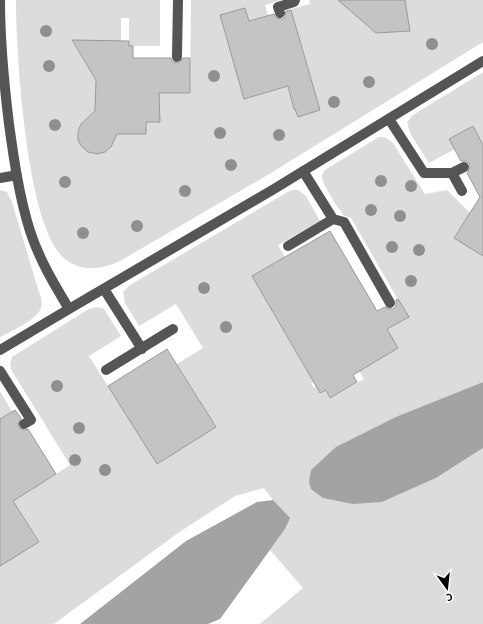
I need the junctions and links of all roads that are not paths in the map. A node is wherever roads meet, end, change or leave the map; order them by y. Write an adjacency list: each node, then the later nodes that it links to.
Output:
1 (0, 0): 4 (street)
2 (178, 0): 6 (street)
3 (295, 0): 5 (street)
4 (0, 9): 12 (street)
5 (280, 13)
6 (177, 57)
7 (483, 61): 8 (street)
8 (389, 119): 10 (street); 11 (street)
9 (464, 167): 11 (street)
10 (303, 171): 15 (street); 17 (street)
11 (452, 173): 14 (street)
12 (17, 175): 13 (street); 19 (street)
13 (0, 178)
14 (462, 191)
15 (333, 219): 16 (street); 18 (street)
16 (288, 246)
17 (104, 289): 19 (street); 21 (street)
18 (390, 304)
19 (69, 310): 22 (street)
20 (173, 329): 21 (street)
21 (142, 349): 23 (street)
22 (0, 350)
23 (106, 370)
24 (0, 371): 25 (street)
25 (24, 424)

